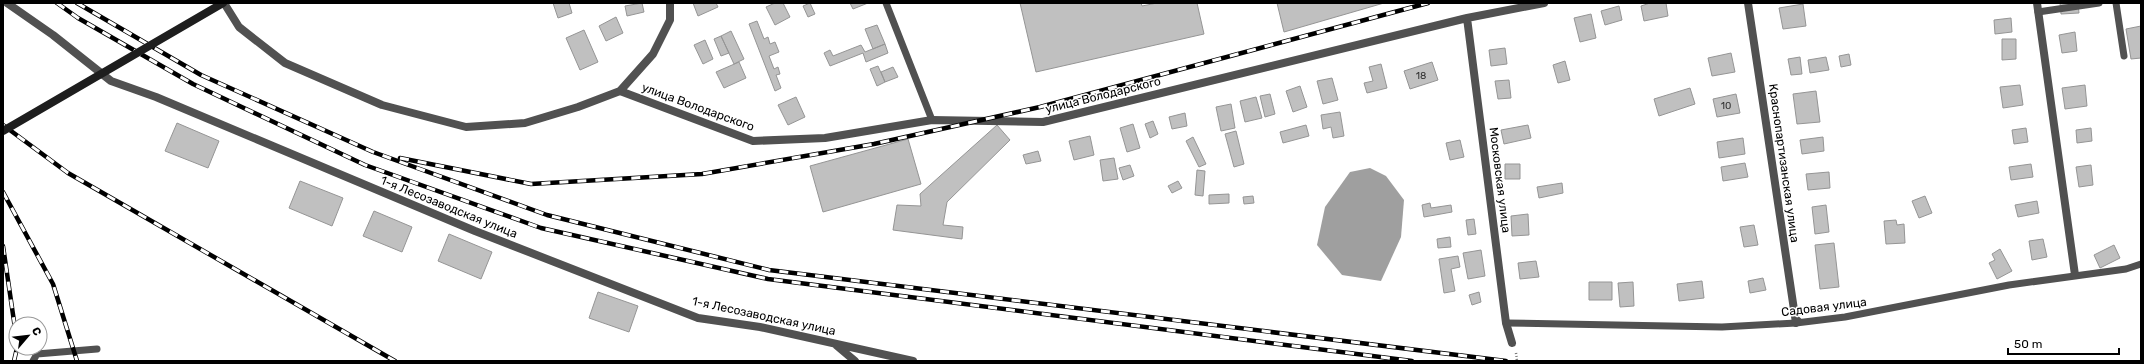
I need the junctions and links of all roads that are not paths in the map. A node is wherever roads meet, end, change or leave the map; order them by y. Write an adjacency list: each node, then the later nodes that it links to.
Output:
1 (7, 3): 20 (street, 1-я Лесозаводская улица)
2 (224, 3): 13 (street); 15 (main road, bridge)
3 (670, 3): 13 (street)
4 (886, 3): 14 (lane)
5 (1544, 3): 11 (street, улица Володарского)
6 (1748, 3): 18 (street, Краснопартизанская улица)
7 (2037, 3): 10 (street)
8 (2099, 3): 10 (lane)
9 (2116, 3): 12 (lane)
10 (2038, 12): 17 (street)
11 (1467, 18): 14 (street, улица Володарского); 19 (street, Московская улица)
12 (2124, 56)
13 (620, 91): 14 (street, улица Володарского)
14 (932, 120)
15 (3, 132)
16 (2141, 264): 17 (lane, Садовая улица)
17 (2075, 275): 18 (lane, Садовая улица)
18 (1797, 322): 19 (lane, Садовая улица)
19 (1506, 323): 21 (street, Московская улица)
20 (834, 343): 24 (street); 25 (street, 1-я Лесозаводская улица)
21 (1512, 343)
22 (97, 348): 23 (lane)
23 (33, 361)
24 (855, 361)
25 (913, 361)

